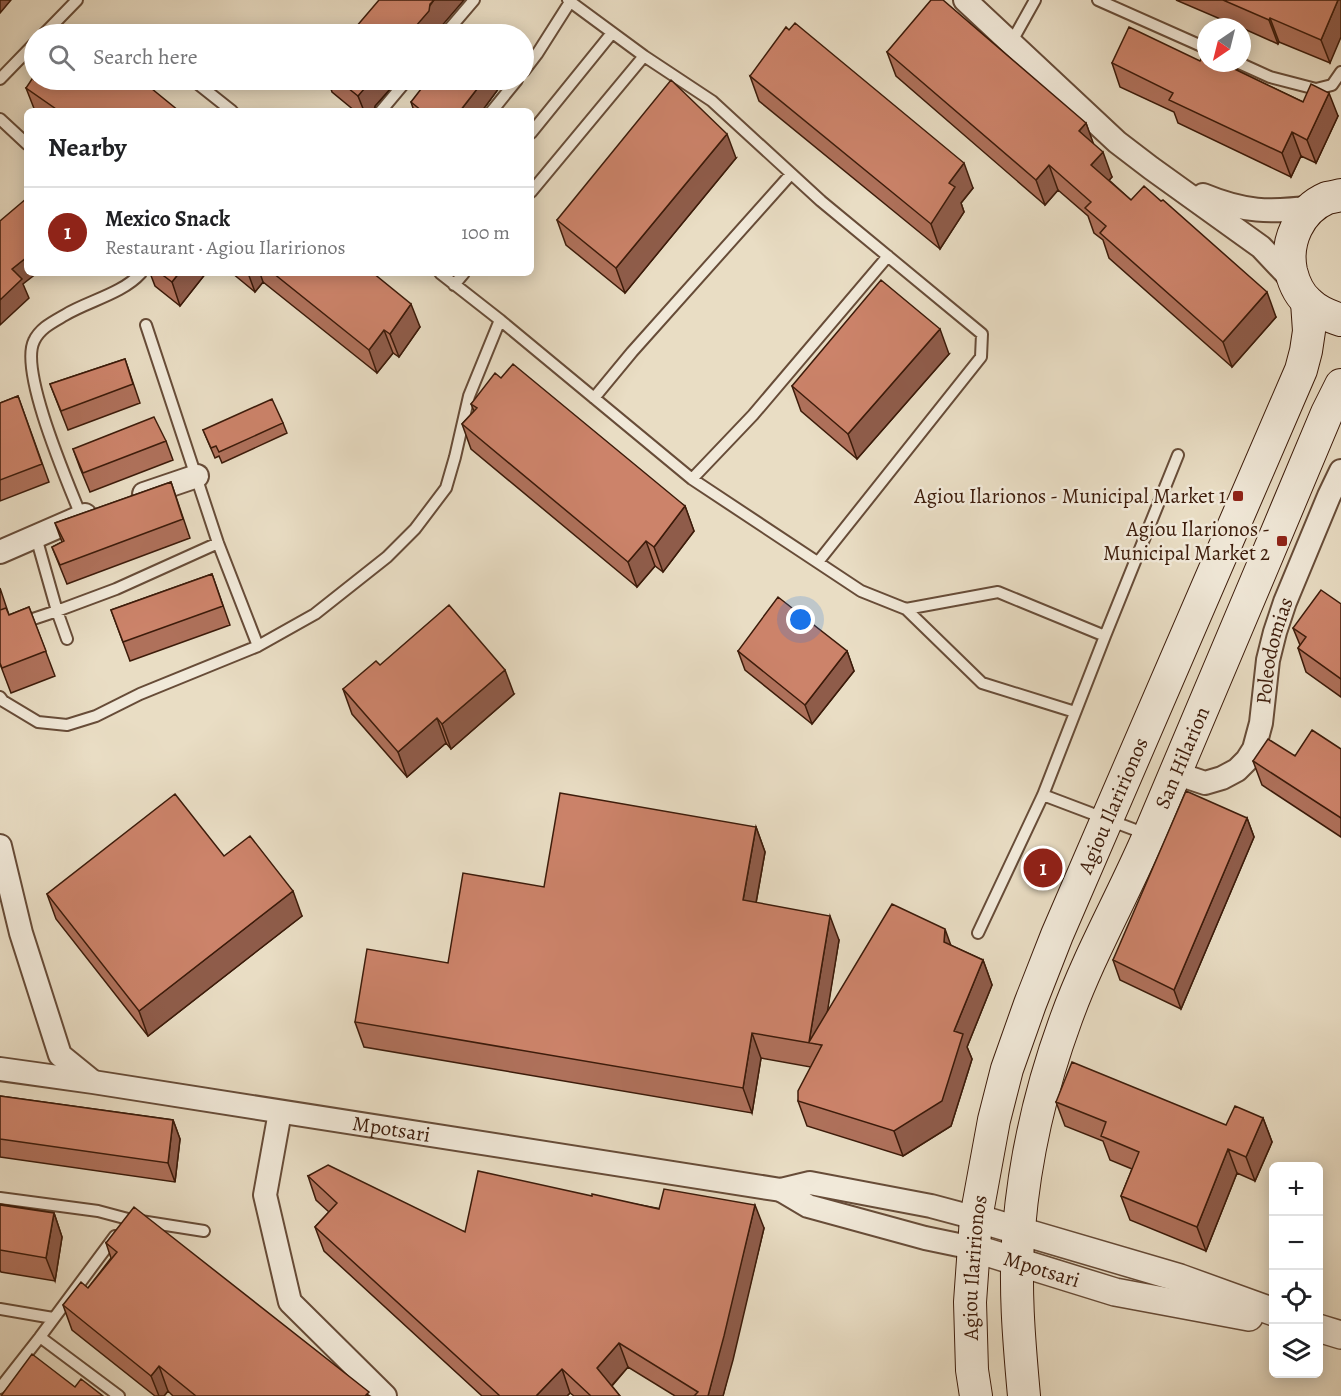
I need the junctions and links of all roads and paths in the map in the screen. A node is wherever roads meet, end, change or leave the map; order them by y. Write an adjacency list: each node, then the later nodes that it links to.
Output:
1 (77, 0): 7 (lane)
2 (474, 0): 8 (lane)
3 (965, 0): 10 (street)
4 (1035, 0): 10 (lane)
5 (1098, 0): 11 (lane)
6 (569, 1): 9 (lane); 14 (lane)
7 (54, 24)
8 (454, 24)
9 (612, 33): 13 (lane); 25 (lane)
10 (1011, 43): 27 (street)
11 (1197, 44)
12 (24, 54): 17 (lane)
13 (644, 56): 28 (lane); 29 (lane)
14 (534, 58)
15 (1251, 68): 16 (lane)
16 (1341, 72)
17 (0, 79)
18 (206, 90): 21 (lane)
19 (399, 90): 22 (lane)
20 (509, 90): 23 (lane)
21 (228, 108)
22 (384, 108)
23 (494, 108)
24 (0, 119): 26 (lane)
25 (534, 129)
26 (24, 141)
27 (1151, 168): 30 (street); 36 (street)
28 (791, 174): 31 (lane); 41 (lane)
29 (534, 188)
30 (1331, 197): 36 (main road, Agiou Ilaririonos)
31 (888, 256): 45 (lane); 50 (lane)
32 (138, 276): 46 (lane)
33 (444, 276): 35 (lane)
34 (462, 276): 35 (lane)
35 (454, 285): 37 (lane)
36 (1300, 291): 38 (main road); 61 (main road, Agiou Ilaririonos)
37 (500, 320): 41 (lane); 56 (lane)
38 (1341, 320)
39 (146, 325): 44 (lane)
40 (1341, 385): 59 (main road, San Hilarion)
41 (594, 398): 45 (lane)
42 (1178, 455): 54 (lane)
43 (1341, 471): 59 (street, Poleodomias)
44 (197, 476): 46 (street); 48 (lane)
45 (692, 479): 50 (lane)
46 (102, 509): 47 (street)
47 (36, 537): 49 (street); 52 (lane)
48 (218, 543): 52 (lane); 56 (lane)
49 (0, 552)
50 (818, 562): 51 (lane)
51 (906, 609): 54 (lane); 58 (lane)
52 (57, 611): 53 (lane); 55 (lane)
53 (0, 630)
54 (1105, 636): 58 (lane)
55 (67, 639)
56 (258, 646): 57 (lane)
57 (0, 697)
58 (1075, 712): 60 (lane)
59 (1175, 773): 62 (main road, San Hilarion)
60 (1043, 795): 61 (lane); 64 (lane)
61 (1107, 819): 62 (lane); 71 (main road, Agiou Ilaririonos)
62 (1149, 835): 65 (main road, San Hilarion)
63 (0, 846): 67 (street)
64 (978, 933)
65 (1095, 950): 73 (main road, Agiou Ilaririonos)
66 (0, 1069): 67 (street, Mpotsari)
67 (93, 1082): 68 (street, Mpotsari)
68 (280, 1112): 69 (street, Mpotsari); 84 (street)
69 (781, 1190): 71 (street, Mpotsari); 75 (street, Mpotsari)
70 (0, 1198): 72 (lane)
71 (976, 1218): 73 (street, Mpotsari); 75 (main road, Agiou Ilaririonos)
72 (128, 1219): 74 (lane); 79 (lane)
73 (1019, 1230): 76 (main road, Agiou Ilaririonos); 78 (street, Mpotsari)
74 (204, 1231)
75 (973, 1248): 76 (street, Mpotsari); 85 (main road, Agiou Ilaririonos)
76 (1018, 1262): 80 (street, Mpotsari); 86 (main road, Agiou Ilaririonos)
77 (0, 1309): 79 (lane)
78 (1269, 1310)
79 (53, 1318): 81 (lane)
80 (1269, 1320)
81 (40, 1337): 82 (lane); 83 (lane)
82 (0, 1388)
83 (119, 1396)
84 (385, 1396)
85 (976, 1396)
86 (1024, 1396)

